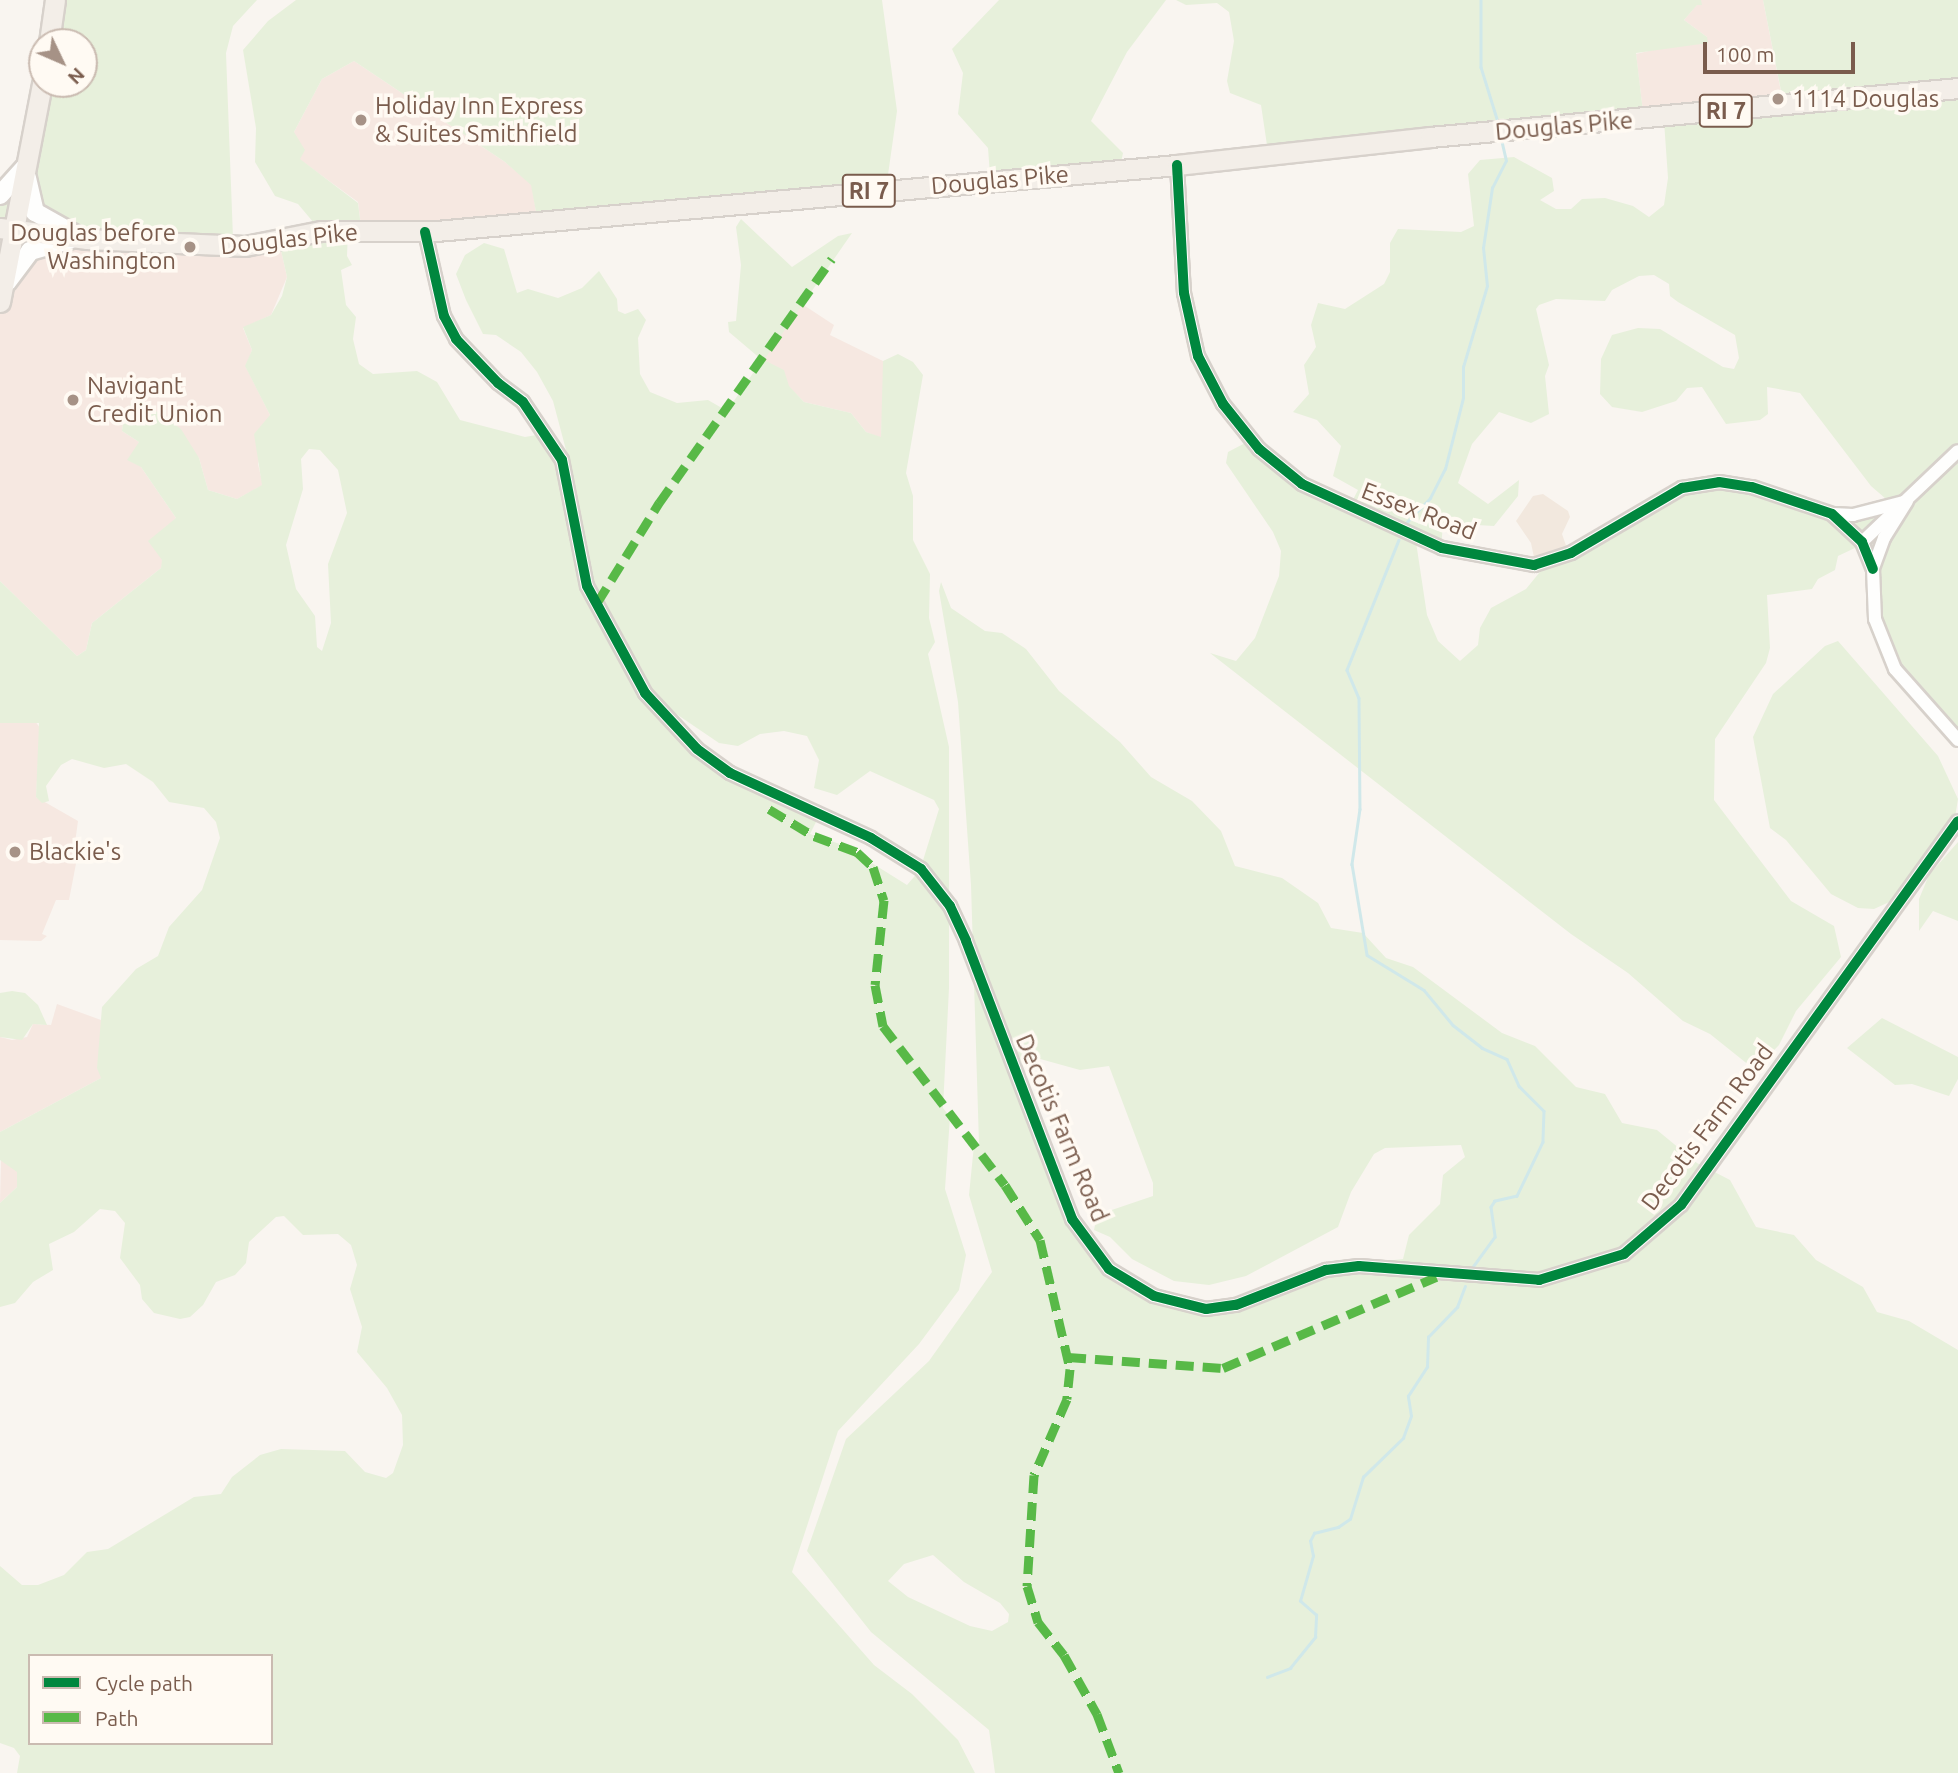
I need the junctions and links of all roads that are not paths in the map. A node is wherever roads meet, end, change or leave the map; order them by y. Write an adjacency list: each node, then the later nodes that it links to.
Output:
1 (55, 0): 2 (main road)
2 (51, 28)
3 (1957, 88): 6 (main road, Douglas Pike / RI 7)
4 (39, 98): 5 (main road)
5 (27, 165): 7 (main road); 8 (main road); 10 (main road)
6 (1177, 165): 9 (main road, Douglas Pike / RI 7); 14 (street, Essex Road)
7 (0, 195)
8 (7, 229): 10 (main road, Douglas Pike / RI 7); 11 (main road)
9 (425, 232): 10 (main road, Douglas Pike / RI 7); 18 (street, Decotis Farm Road)
10 (87, 239): 11 (main road)
11 (0, 302)
12 (1958, 451): 13 (street)
13 (1908, 501): 14 (street); 15 (street); 16 (street)
14 (1832, 514): 15 (street, Essex Road)
15 (1863, 542): 16 (street, Essex Road)
16 (1873, 569): 17 (street)
17 (1958, 740)
18 (1958, 821)

